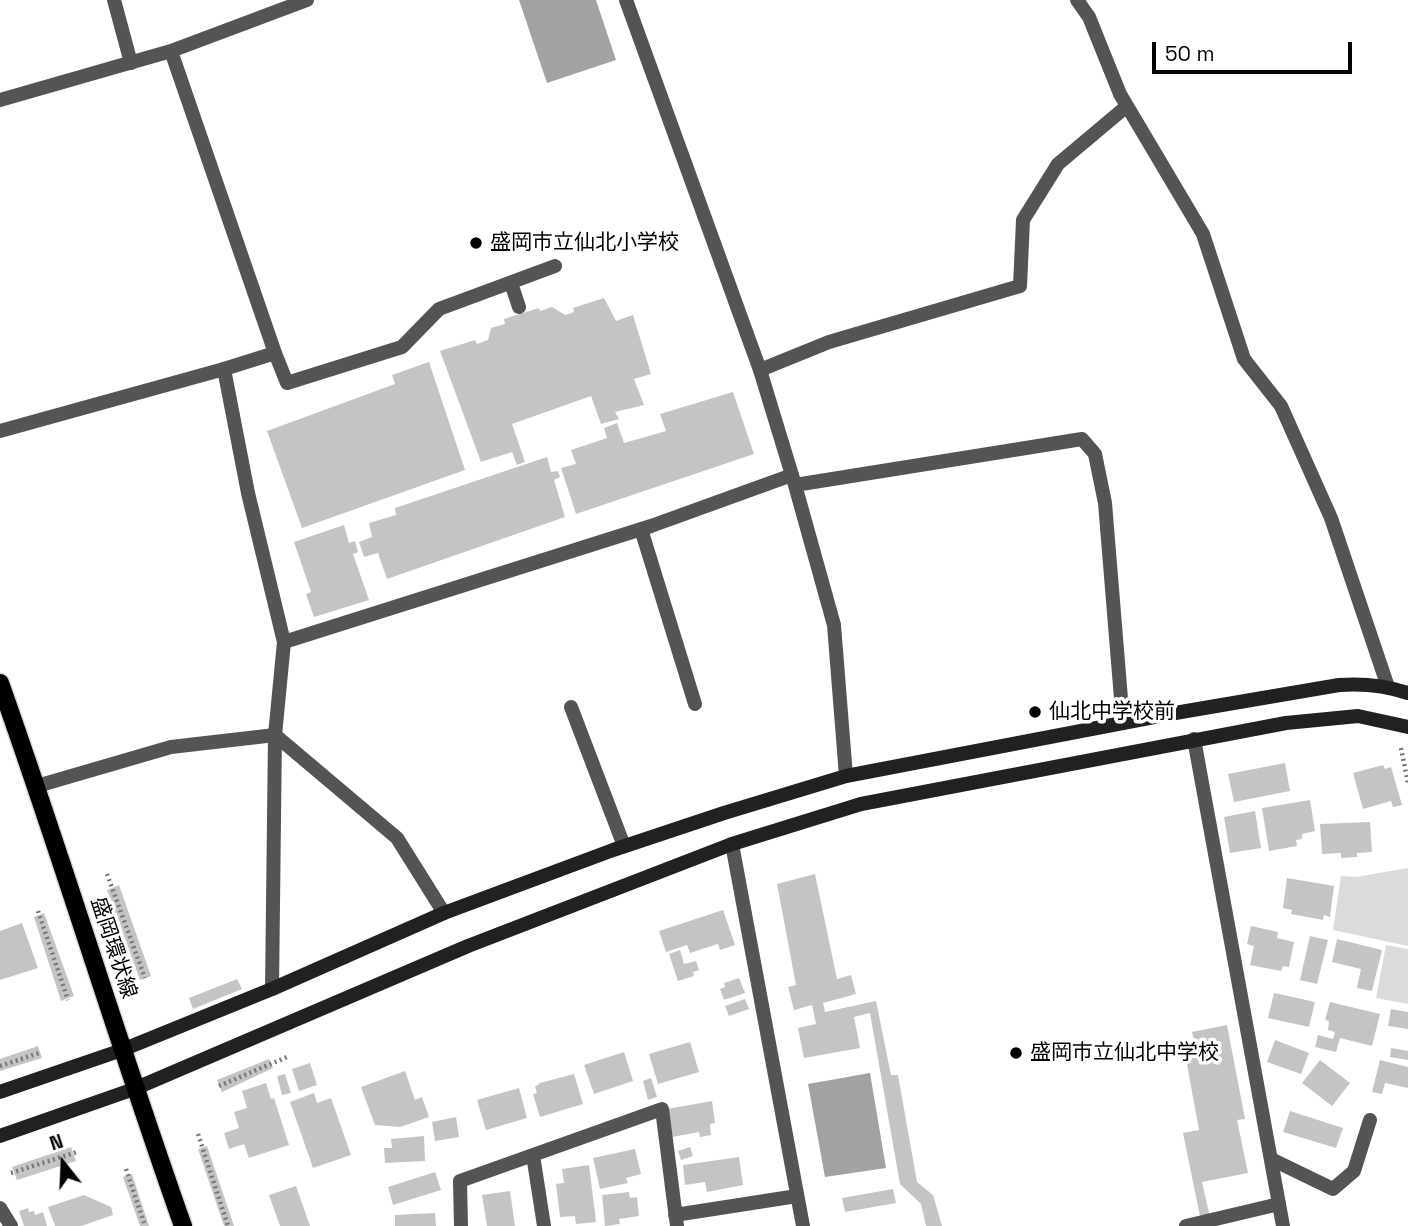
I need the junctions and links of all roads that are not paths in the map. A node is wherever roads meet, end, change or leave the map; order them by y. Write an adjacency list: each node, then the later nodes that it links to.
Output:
1 (114, 0): 6 (street)
2 (307, 0): 5 (street)
3 (626, 0): 14 (street)
4 (1077, 0): 8 (street)
5 (171, 51): 6 (street); 12 (street)
6 (131, 63): 7 (street)
7 (0, 100)
8 (1127, 106): 14 (street); 20 (street)
9 (555, 266): 10 (street)
10 (511, 283): 11 (street); 12 (street)
11 (519, 307)
12 (275, 353): 13 (street)
13 (224, 369): 15 (street); 18 (street)
14 (760, 370): 16 (street)
15 (0, 431)
16 (794, 480): 17 (street); 24 (street); 28 (street)
17 (641, 529): 18 (street); 22 (street)
18 (284, 642): 26 (street)
19 (0, 683): 29 (main road, 盛岡環状線)
20 (1388, 687): 21 (street); 24 (street)
21 (1408, 693)
22 (695, 704)
23 (571, 707): 31 (street)
24 (1123, 723): 28 (street)
25 (1408, 727): 27 (street)
26 (275, 735): 29 (street); 32 (street); 33 (street)
27 (1194, 739): 30 (street); 40 (street)
28 (846, 776): 31 (street)
29 (37, 786): 34 (main road, 盛岡環状線)
30 (733, 844): 35 (street); 41 (street)
31 (624, 846): 32 (street)
32 (444, 913): 33 (street)
33 (272, 989): 34 (street)
34 (122, 1049): 35 (main road, 盛岡環状線); 36 (street)
35 (135, 1089): 38 (street); 46 (main road, 盛岡環状線)
36 (0, 1092)
37 (1370, 1120): 40 (street)
38 (0, 1136)
39 (533, 1155): 44 (street); 47 (street); 48 (street)
40 (1270, 1159): 42 (street)
41 (797, 1196): 44 (street); 49 (street)
42 (1279, 1204): 50 (street); 51 (street)
43 (0, 1208): 45 (street)
44 (676, 1220)
45 (11, 1226)
46 (183, 1226)
47 (461, 1226)
48 (544, 1226)
49 (803, 1226)
50 (1186, 1226)
51 (1283, 1226)

